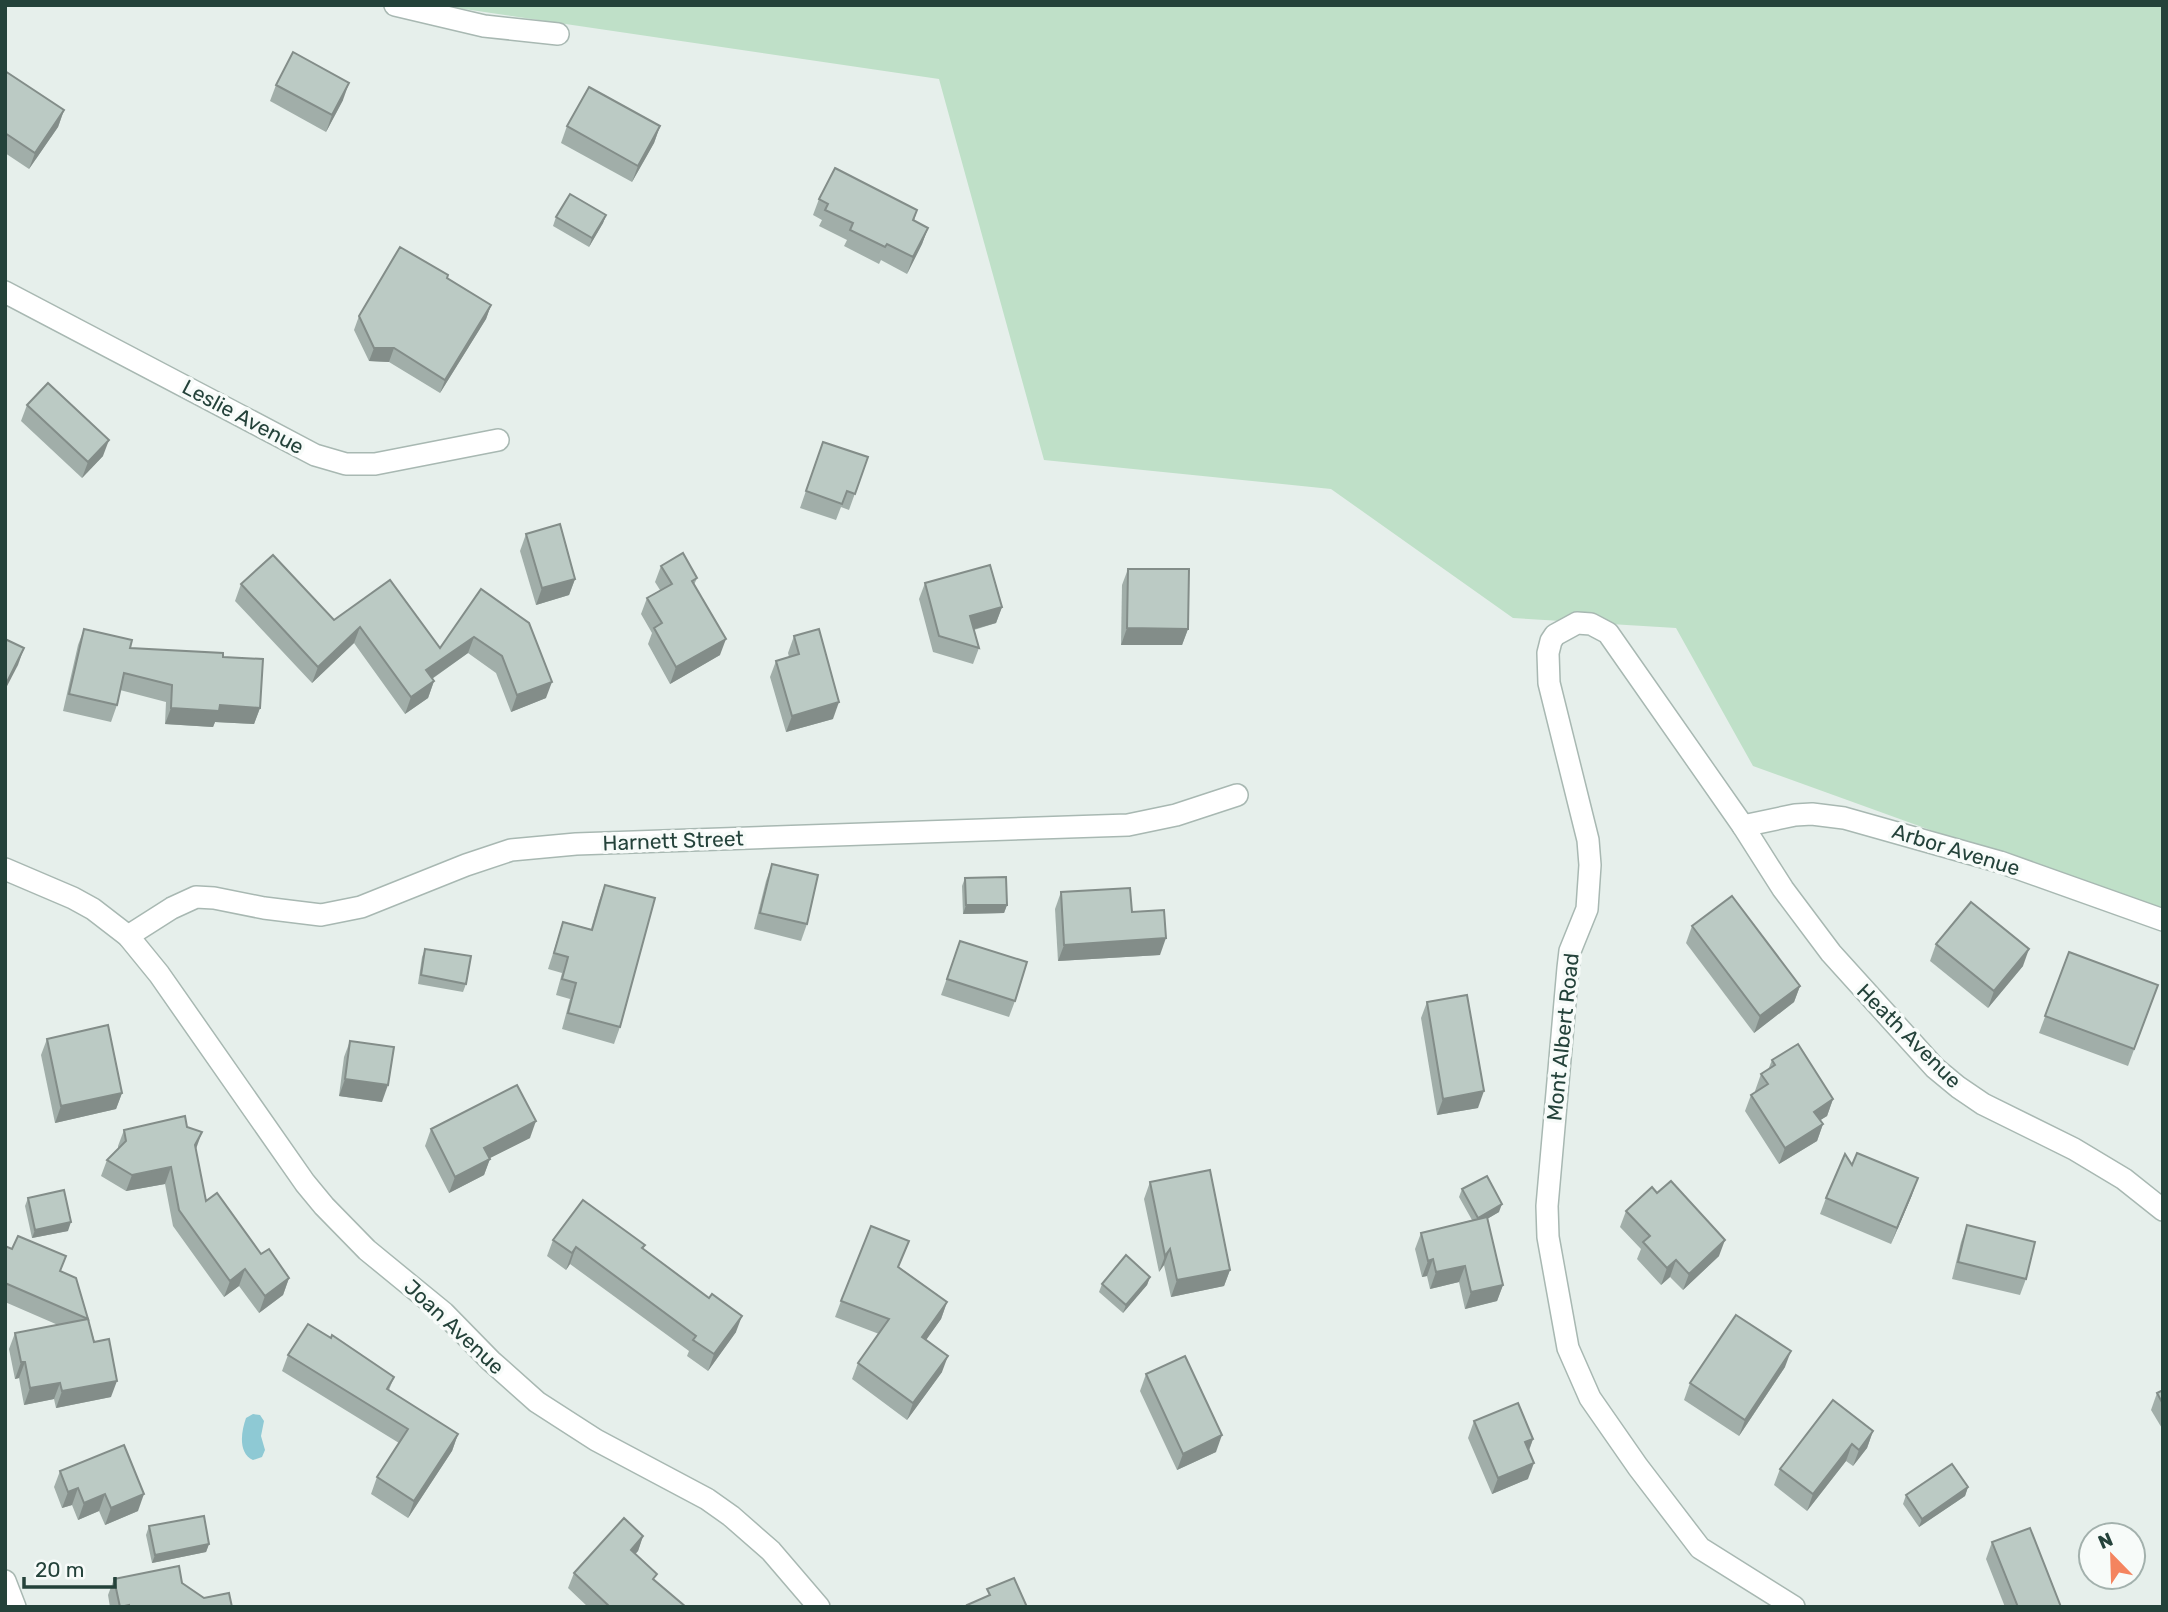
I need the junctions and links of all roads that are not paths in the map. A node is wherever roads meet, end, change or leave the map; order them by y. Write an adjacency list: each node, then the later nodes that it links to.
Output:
1 (395, 5): 2 (street)
2 (558, 34)
3 (5, 292): 4 (street, Leslie Avenue)
4 (498, 440)
5 (1237, 795): 9 (street, Harnett Street)
6 (1743, 826): 8 (street, Arbor Avenue); 10 (street, Heath Avenue); 14 (street, Mont Albert Road)
7 (5, 869): 9 (street)
8 (2163, 920)
9 (128, 936): 13 (street, Joan Avenue)
10 (2163, 1210)
11 (5, 1581): 12 (street)
12 (15, 1607)
13 (819, 1607)
14 (1794, 1607)

